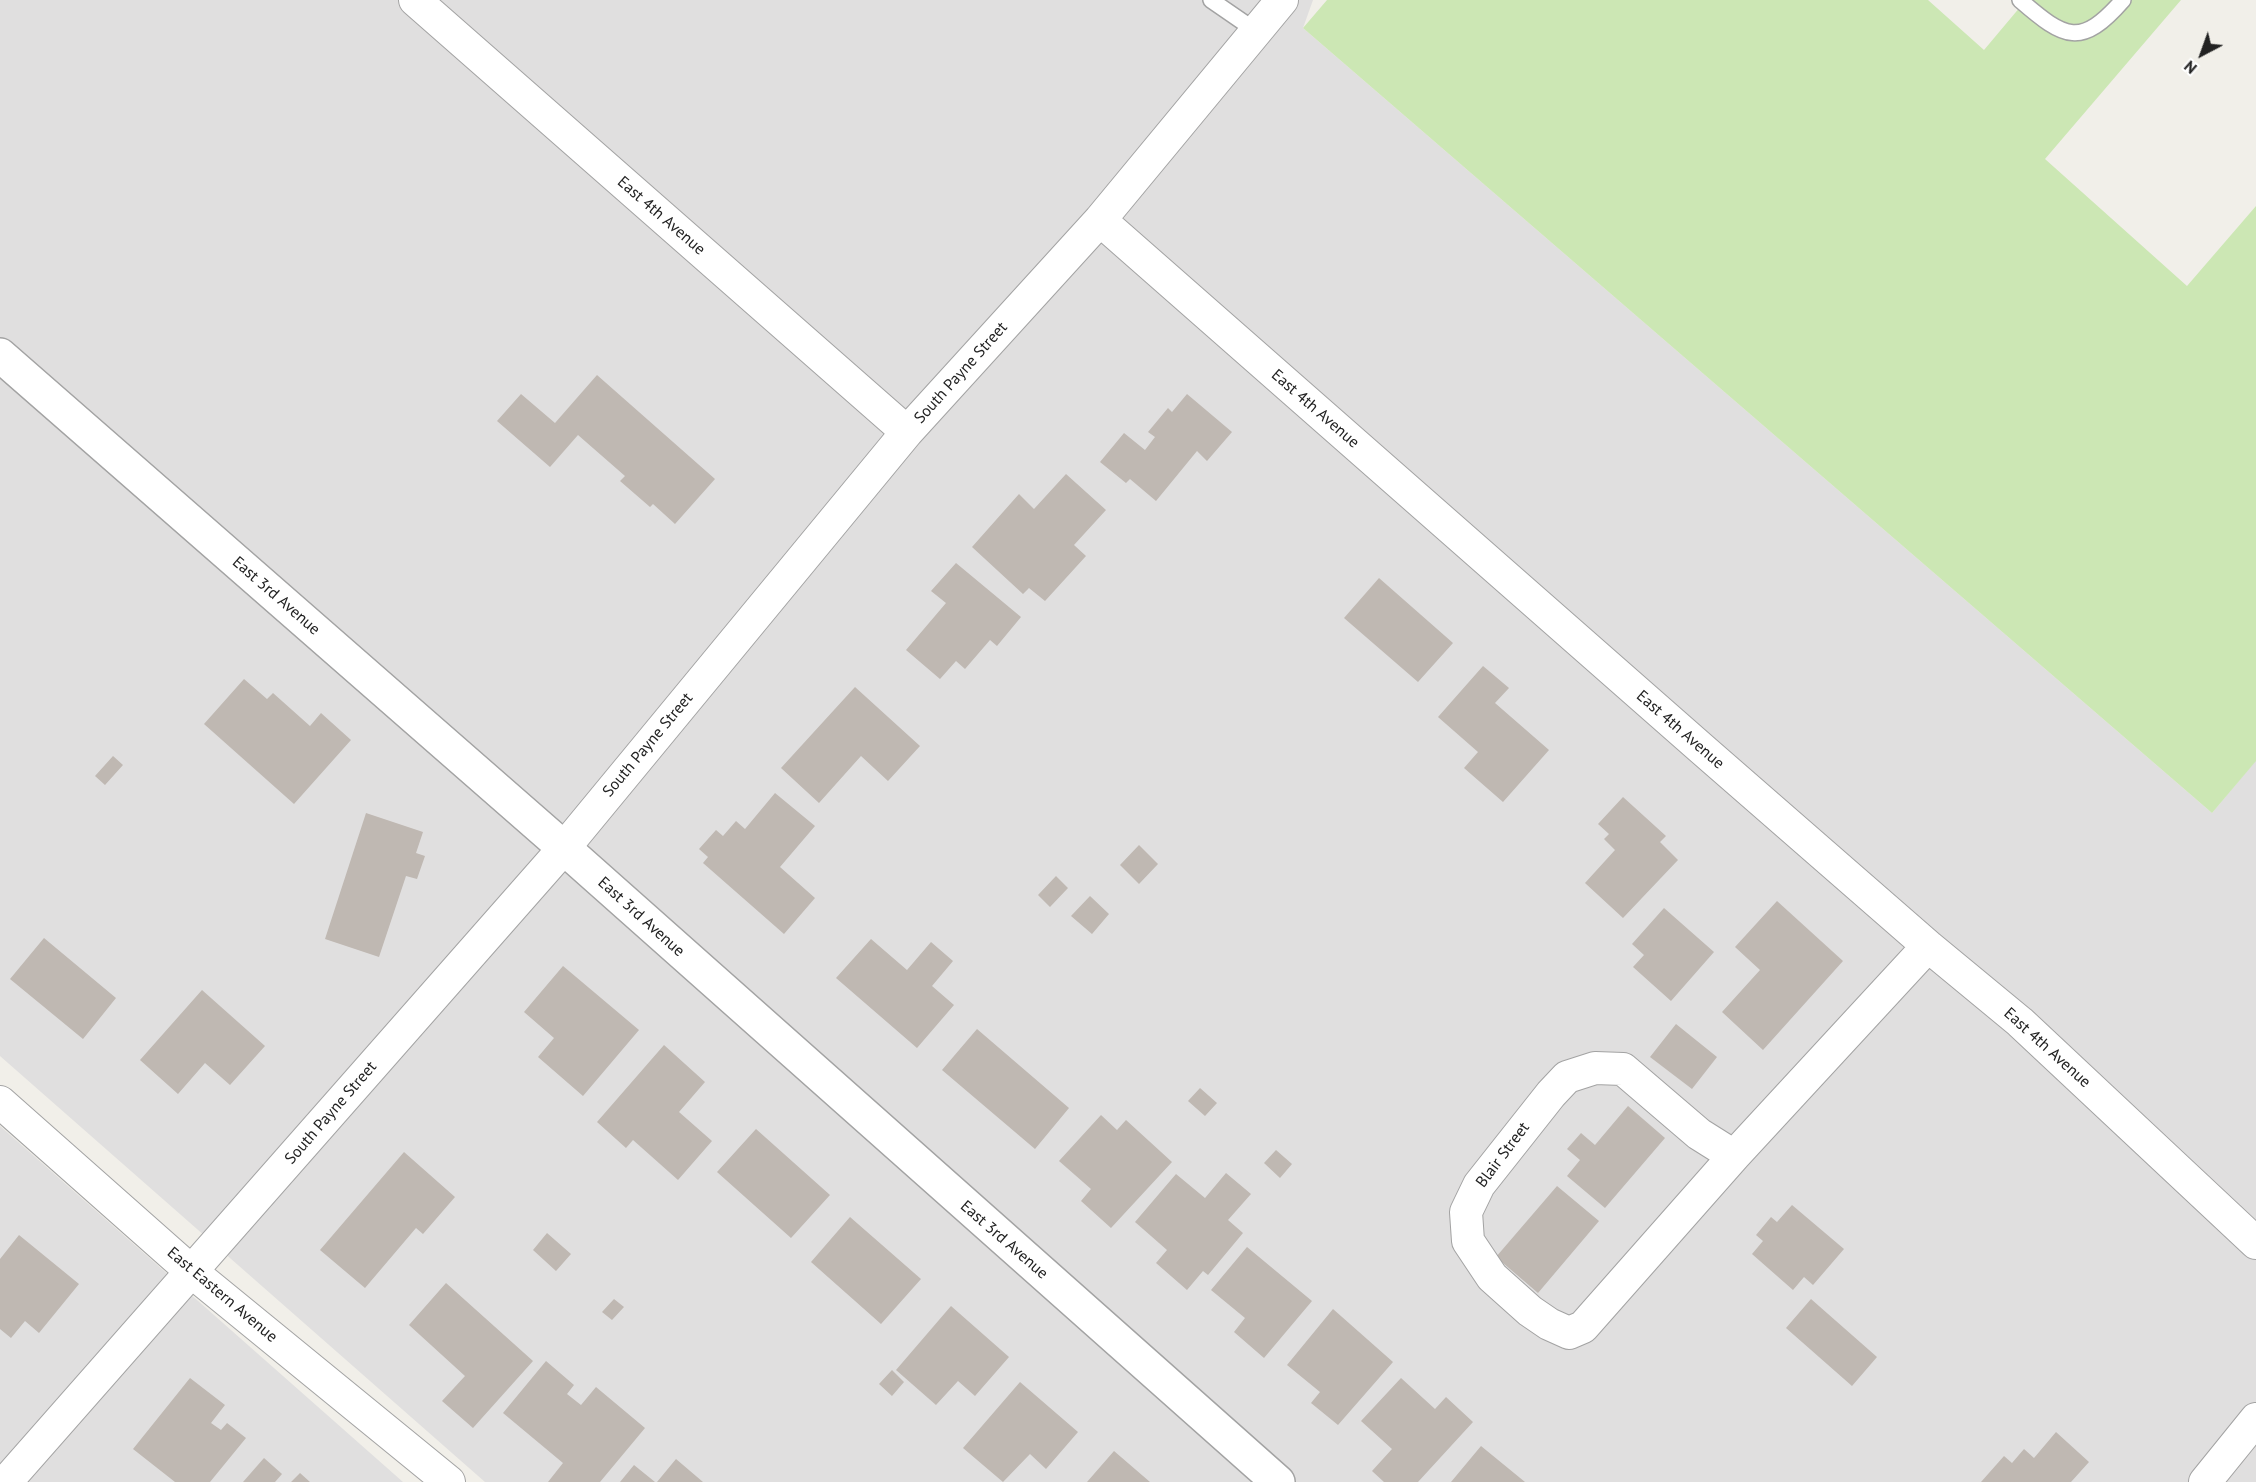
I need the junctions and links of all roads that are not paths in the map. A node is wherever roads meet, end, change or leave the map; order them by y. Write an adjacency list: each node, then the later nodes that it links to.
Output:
1 (415, 0): 9 (street, East 4th Avenue)
2 (1210, 0): 6 (lane)
3 (1282, 0): 6 (street, South Payne Street)
4 (2020, 0): 5 (lane)
5 (2123, 0)
6 (1256, 31): 7 (street, South Payne Street)
7 (1100, 220): 9 (street, South Payne Street); 11 (street, East 4th Avenue)
8 (0, 356): 10 (street, East 3rd Avenue)
9 (907, 432): 10 (street, South Payne Street)
10 (564, 848): 15 (street, South Payne Street); 19 (street, East 3rd Avenue)
11 (1928, 946): 13 (street, Blair Street); 14 (street, East 4th Avenue)
12 (0, 1102): 15 (street, East Eastern Avenue)
13 (1734, 1156): 13 (street, Blair Street)
14 (2256, 1243)
15 (192, 1272): 17 (street, South Payne Street); 18 (street, East Eastern Avenue)
16 (2256, 1419): 20 (street)
17 (6, 1482)
18 (449, 1482)
19 (1278, 1482)
20 (2205, 1482)

